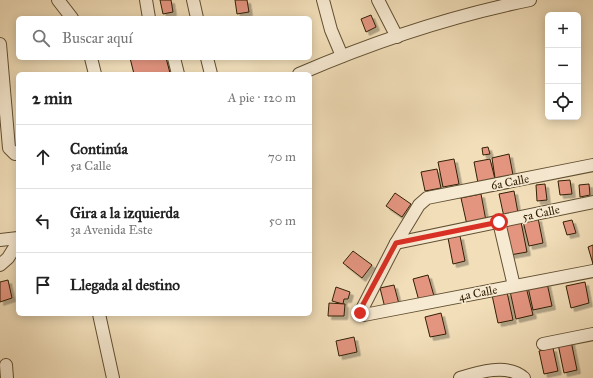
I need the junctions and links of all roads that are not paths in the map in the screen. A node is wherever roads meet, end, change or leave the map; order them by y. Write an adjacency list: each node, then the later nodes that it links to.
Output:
1 (58, 0): 7 (street)
2 (146, 0): 8 (street)
3 (193, 0): 9 (street)
4 (323, 0): 12 (street)
5 (378, 0): 10 (street)
6 (530, 0): 10 (street)
7 (70, 16)
8 (150, 16)
9 (197, 16)
10 (397, 37): 12 (street)
11 (0, 44): 20 (street)
12 (342, 56): 19 (street)
13 (92, 60): 16 (street)
14 (174, 60): 17 (street)
15 (208, 60): 18 (street)
16 (94, 72)
17 (178, 72)
18 (210, 72)
19 (304, 72)
20 (9, 151)
21 (593, 165): 26 (street, 6a Calle)
22 (593, 202): 23 (street, 5a Calle)
23 (499, 222): 26 (street, 5a Calle); 30 (street)
24 (16, 238): 25 (street)
25 (0, 240)
26 (396, 243): 30 (street, 4a Calle)
27 (16, 245): 28 (street)
28 (0, 265)
29 (593, 271): 30 (street, 4a Calle)
30 (514, 286)
31 (99, 316): 36 (street)
32 (593, 334): 33 (street)
33 (543, 344)
34 (6, 365): 35 (street)
35 (7, 378)
36 (113, 378)
37 (460, 378): 38 (street)
38 (524, 378)

